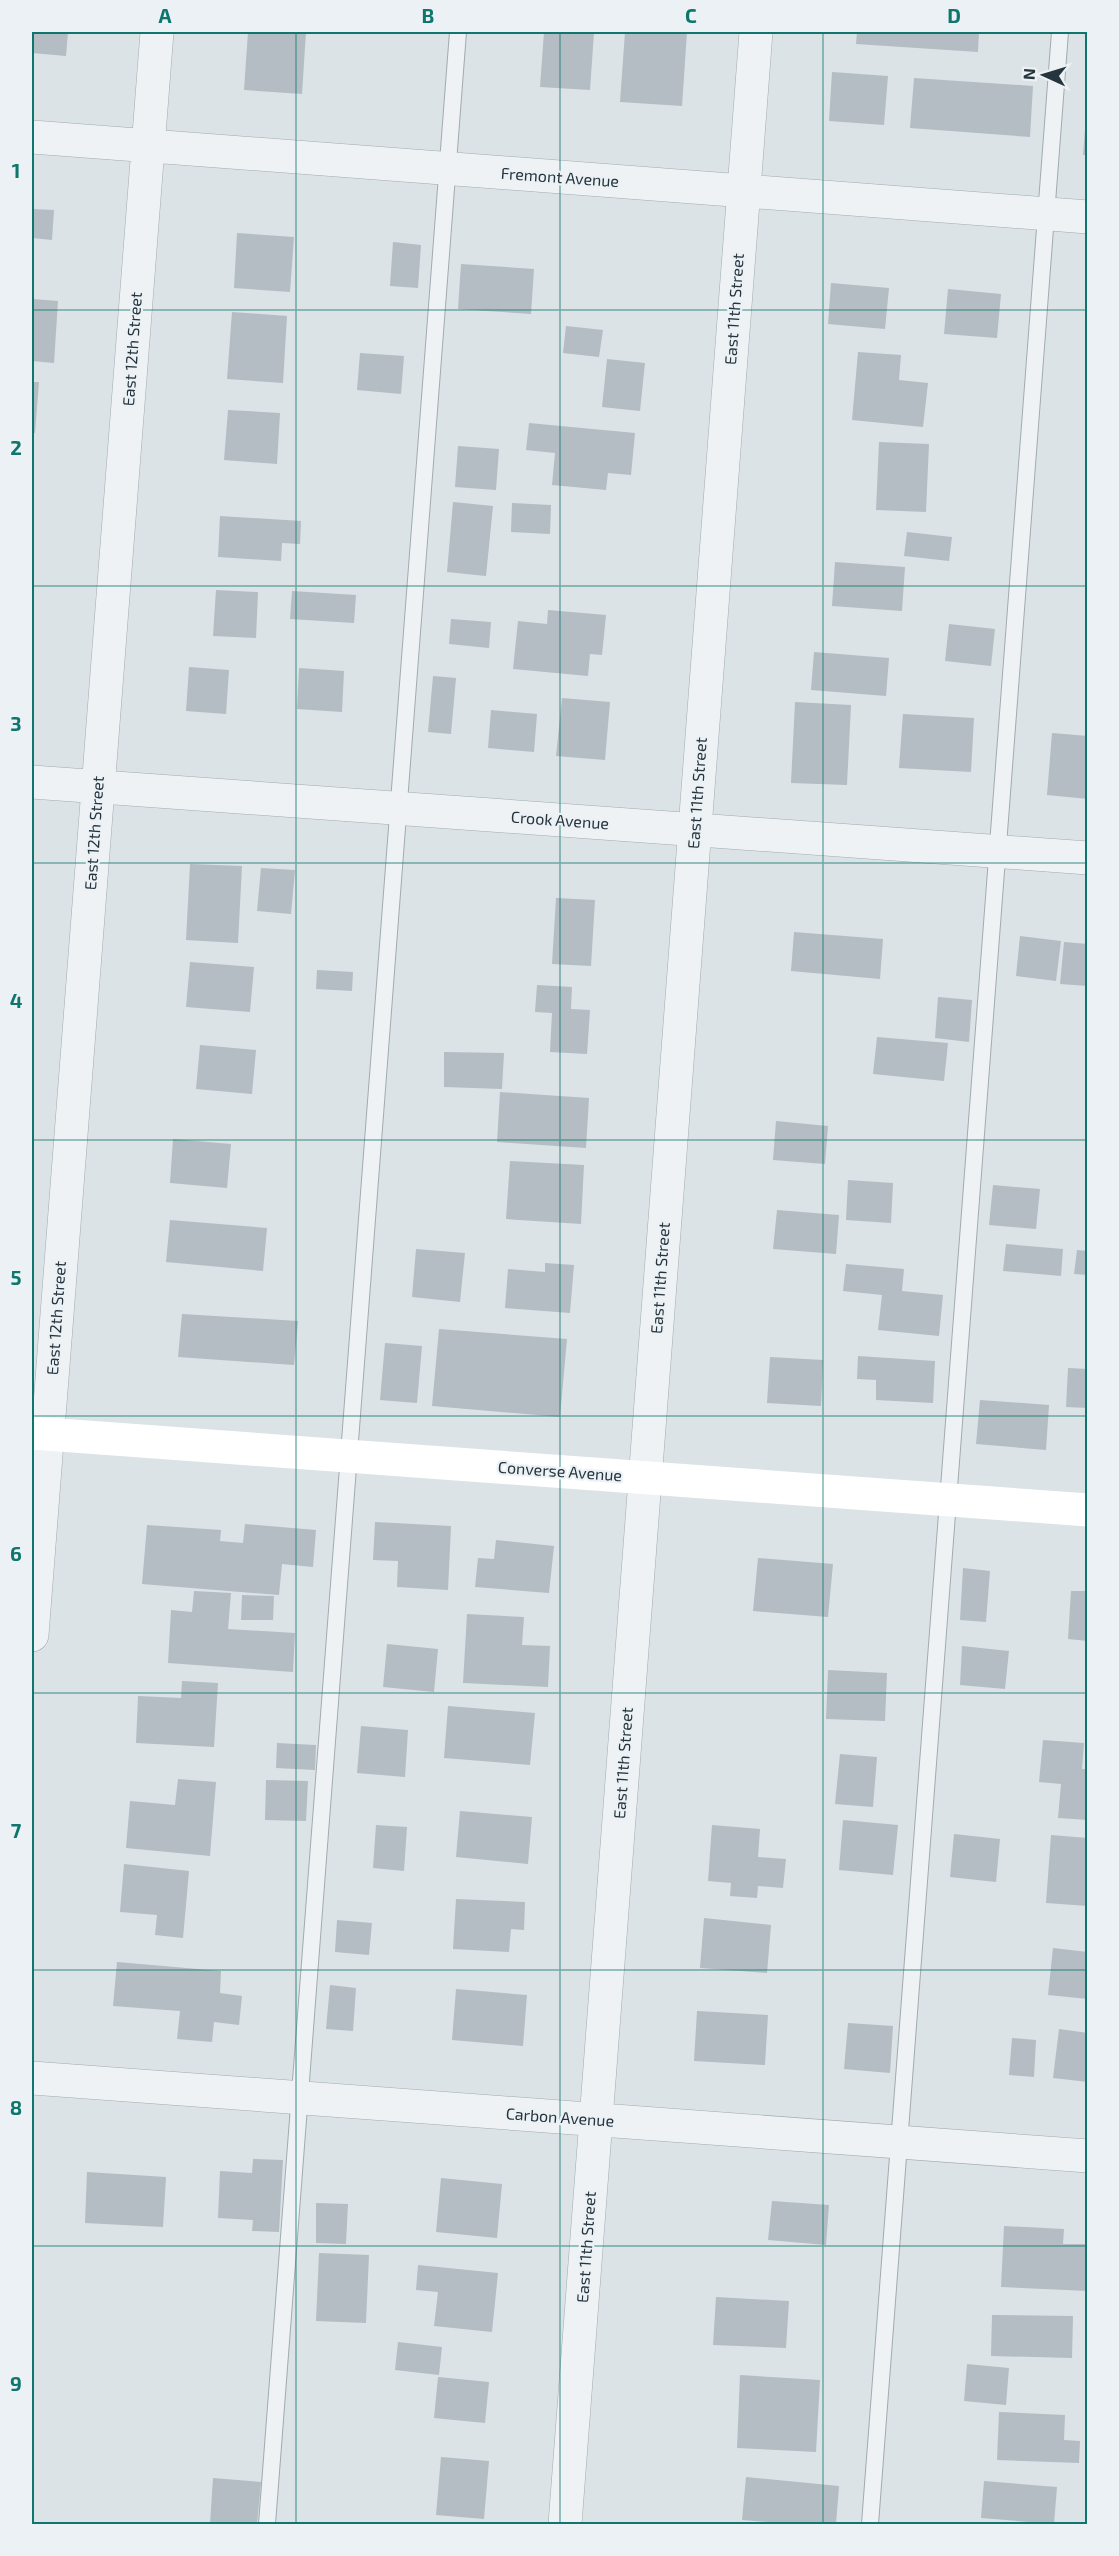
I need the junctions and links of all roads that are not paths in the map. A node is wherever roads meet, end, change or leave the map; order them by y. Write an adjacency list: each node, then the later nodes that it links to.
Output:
1 (157, 32): 6 (street, East 12th Street)
2 (458, 32): 7 (lane)
3 (756, 32): 8 (street, East 11th Street)
4 (1060, 32): 9 (lane)
5 (32, 136): 6 (street, Fremont Avenue)
6 (148, 145): 7 (street, Fremont Avenue); 12 (street, East 12th Street)
7 (448, 168): 8 (street, Fremont Avenue); 13 (lane)
8 (743, 190): 9 (street, Fremont Avenue); 14 (street, East 11th Street)
9 (1046, 214): 10 (street, Fremont Avenue); 15 (lane)
10 (1088, 217)
11 (32, 782): 12 (street, Crook Avenue)
12 (98, 786): 13 (street, Crook Avenue); 17 (street, East 12th Street)
13 (399, 808): 14 (street, Crook Avenue); 18 (lane)
14 (695, 830): 15 (street, Crook Avenue); 19 (street, East 11th Street)
15 (998, 852): 16 (street, Crook Avenue); 20 (lane)
16 (1088, 858)
17 (39, 1434): 18 (street, Converse Avenue); 22 (street, East 12th Street)
18 (349, 1456): 19 (street, Converse Avenue); 24 (lane)
19 (645, 1478): 20 (street, Converse Avenue); 25 (street, East 11th Street)
20 (948, 1500): 21 (street, Converse Avenue); 26 (lane)
21 (1088, 1510)
22 (32, 1635)
23 (32, 2078): 24 (street, Carbon Avenue)
24 (300, 2098): 25 (street, Carbon Avenue); 28 (lane)
25 (595, 2119): 26 (street, Carbon Avenue); 29 (street, East 11th Street)
26 (899, 2142): 27 (street, Carbon Avenue); 30 (lane)
27 (1088, 2156)
28 (267, 2524)
29 (565, 2524)
30 (870, 2524)

